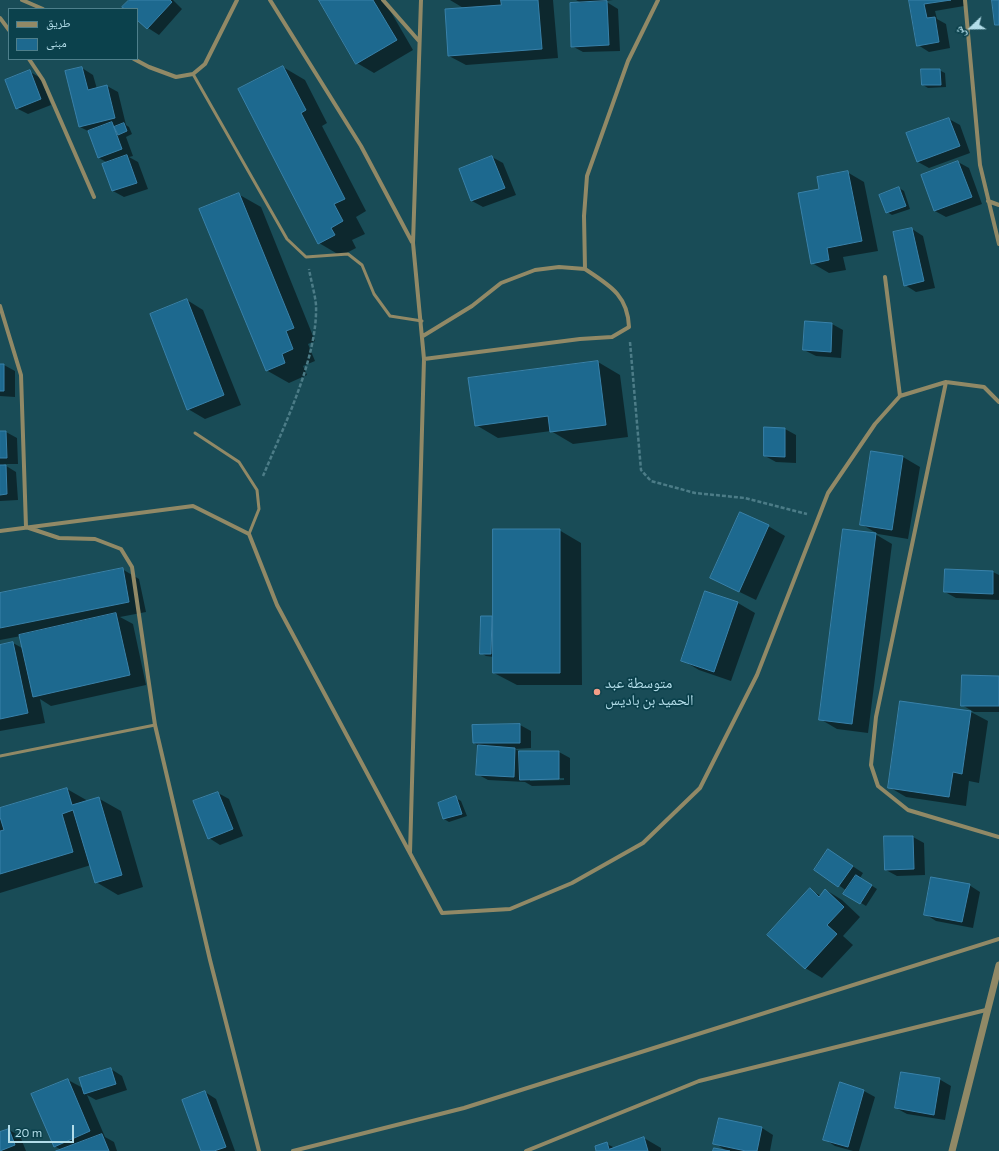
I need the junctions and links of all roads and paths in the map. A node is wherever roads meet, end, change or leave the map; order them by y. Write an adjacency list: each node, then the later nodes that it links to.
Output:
1 (22, 0): 8 (street)
2 (237, 0): 14 (street)
3 (270, 0): 18 (street)
4 (383, 0): 11 (street)
5 (421, 0): 11 (street)
6 (658, 0): 21 (street)
7 (965, 0): 16 (street)
8 (41, 8)
9 (0, 18): 10 (street)
10 (8, 29)
11 (419, 41): 18 (street)
12 (30, 60): 15 (street)
13 (136, 60): 14 (street)
14 (192, 74): 20 (lane)
15 (94, 196)
16 (988, 201): 17 (street); 19 (street)
17 (999, 205)
18 (413, 243): 24 (street)
19 (999, 244)
20 (306, 257): 24 (lane); 32 (path)
21 (585, 269): 25 (street); 26 (street)
22 (885, 277): 29 (street)
23 (0, 306): 34 (street)
24 (422, 322): 26 (street)
25 (629, 327): 27 (street); 33 (path)
26 (423, 336): 27 (street)
27 (424, 359): 40 (street)
28 (946, 382): 29 (street); 30 (street); 39 (street)
29 (900, 396): 33 (street)
30 (999, 402)
31 (195, 433): 32 (lane)
32 (257, 490): 36 (lane)
33 (819, 517): 40 (street)
34 (26, 527): 35 (street); 36 (street); 37 (street)
35 (0, 530)
36 (249, 534): 40 (street)
37 (155, 725): 38 (lane); 44 (street)
38 (0, 756)
39 (999, 837)
40 (410, 854)
41 (999, 939): 45 (street)
42 (999, 965): 43 (street)
43 (986, 1010): 46 (street); 47 (street)
44 (259, 1151)
45 (293, 1151)
46 (526, 1151)
47 (952, 1151)

